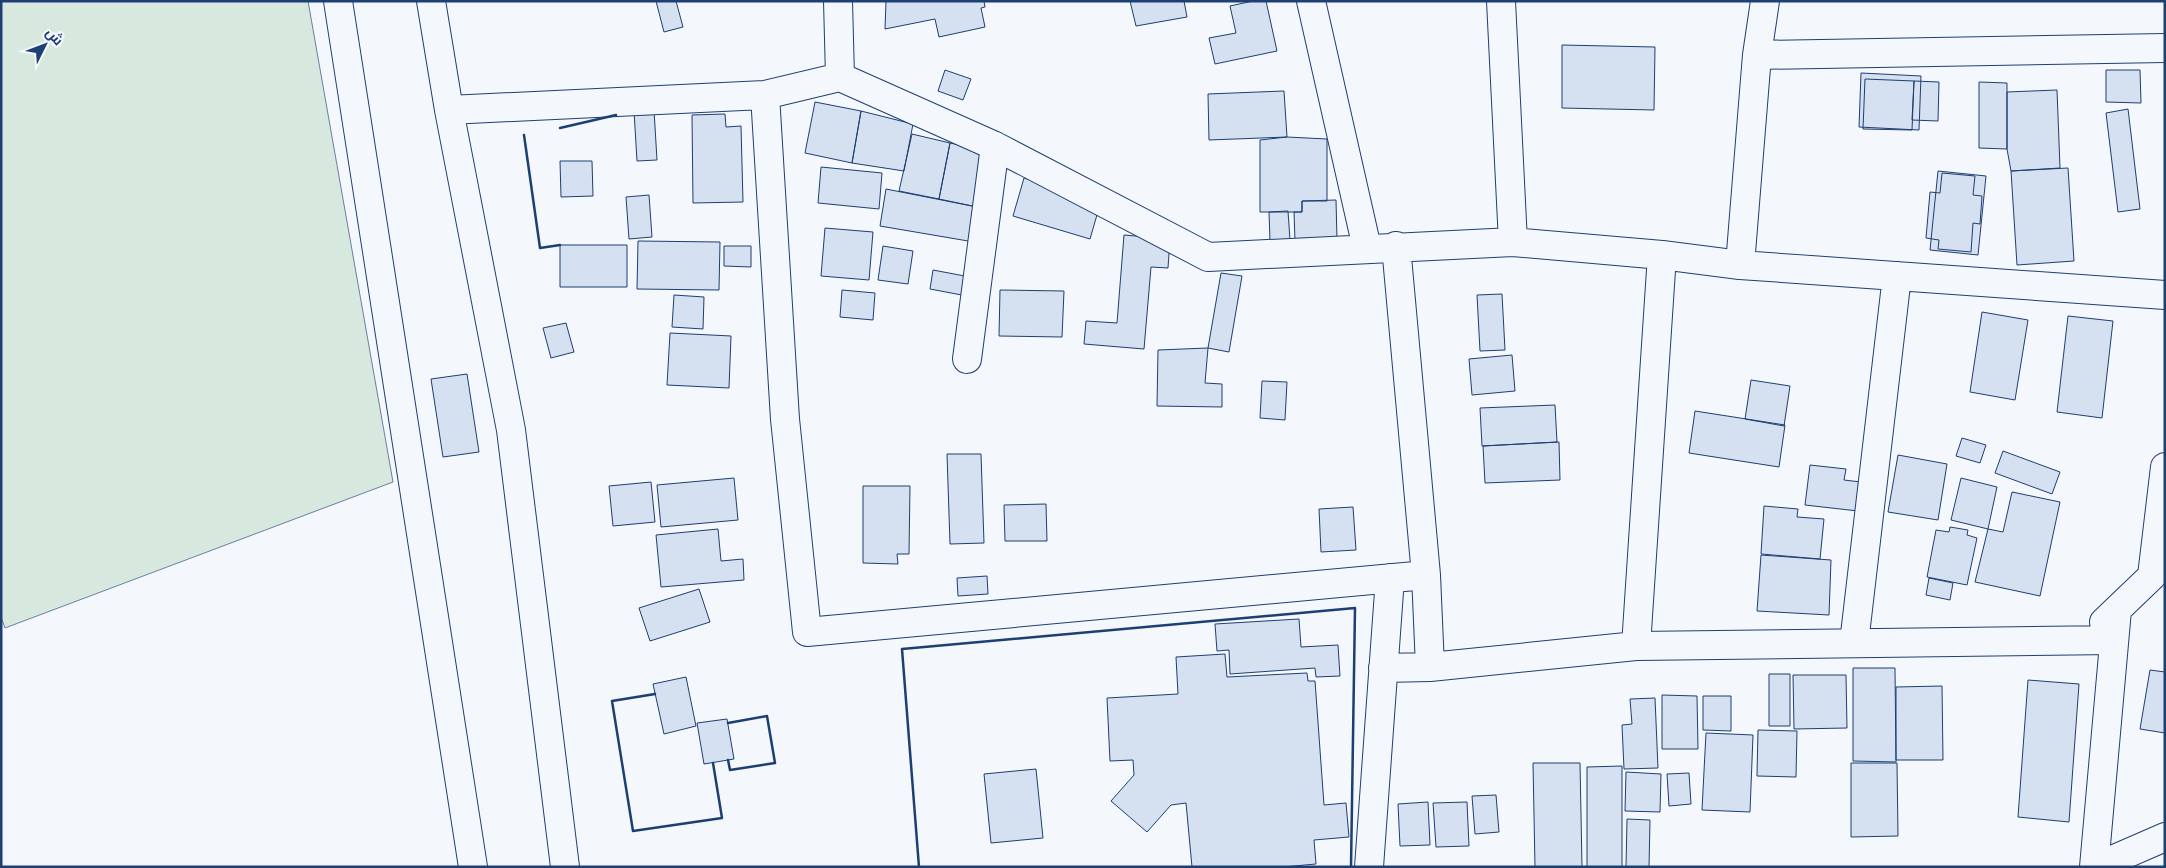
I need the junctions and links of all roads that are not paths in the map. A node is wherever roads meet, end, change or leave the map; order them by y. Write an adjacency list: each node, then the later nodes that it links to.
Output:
1 (338, 1): 33 (street)
2 (431, 1): 11 (street)
3 (838, 1): 9 (street)
4 (1311, 1): 15 (street)
5 (1501, 1): 13 (street)
6 (1765, 1): 8 (street)
7 (2165, 48): 8 (street)
8 (1756, 55): 17 (street)
9 (840, 77): 10 (street); 12 (street)
10 (765, 95): 11 (street); 24 (street)
11 (449, 110): 34 (street)
12 (995, 146): 15 (street); 20 (street)
13 (1512, 242): 14 (street); 16 (street)
14 (1396, 246): 15 (street); 22 (street)
15 (1367, 248)
16 (1662, 254): 17 (street); 29 (street)
17 (1740, 265): 18 (street)
18 (1897, 276): 19 (street); 28 (street)
19 (2165, 295)
20 (967, 359)
21 (2165, 467): 23 (street)
22 (1426, 575): 24 (street); 30 (street)
23 (2158, 575): 25 (street)
24 (1390, 578): 31 (street)
25 (2117, 610): 26 (street); 27 (street)
26 (2087, 640): 27 (street); 28 (street)
27 (2114, 640): 36 (street)
28 (1854, 643): 29 (street)
29 (1636, 646): 30 (street)
30 (1430, 667): 31 (street)
31 (1383, 668): 35 (street)
32 (2165, 837): 36 (street)
33 (473, 867)
34 (565, 867)
35 (1369, 867)
36 (2095, 867)

